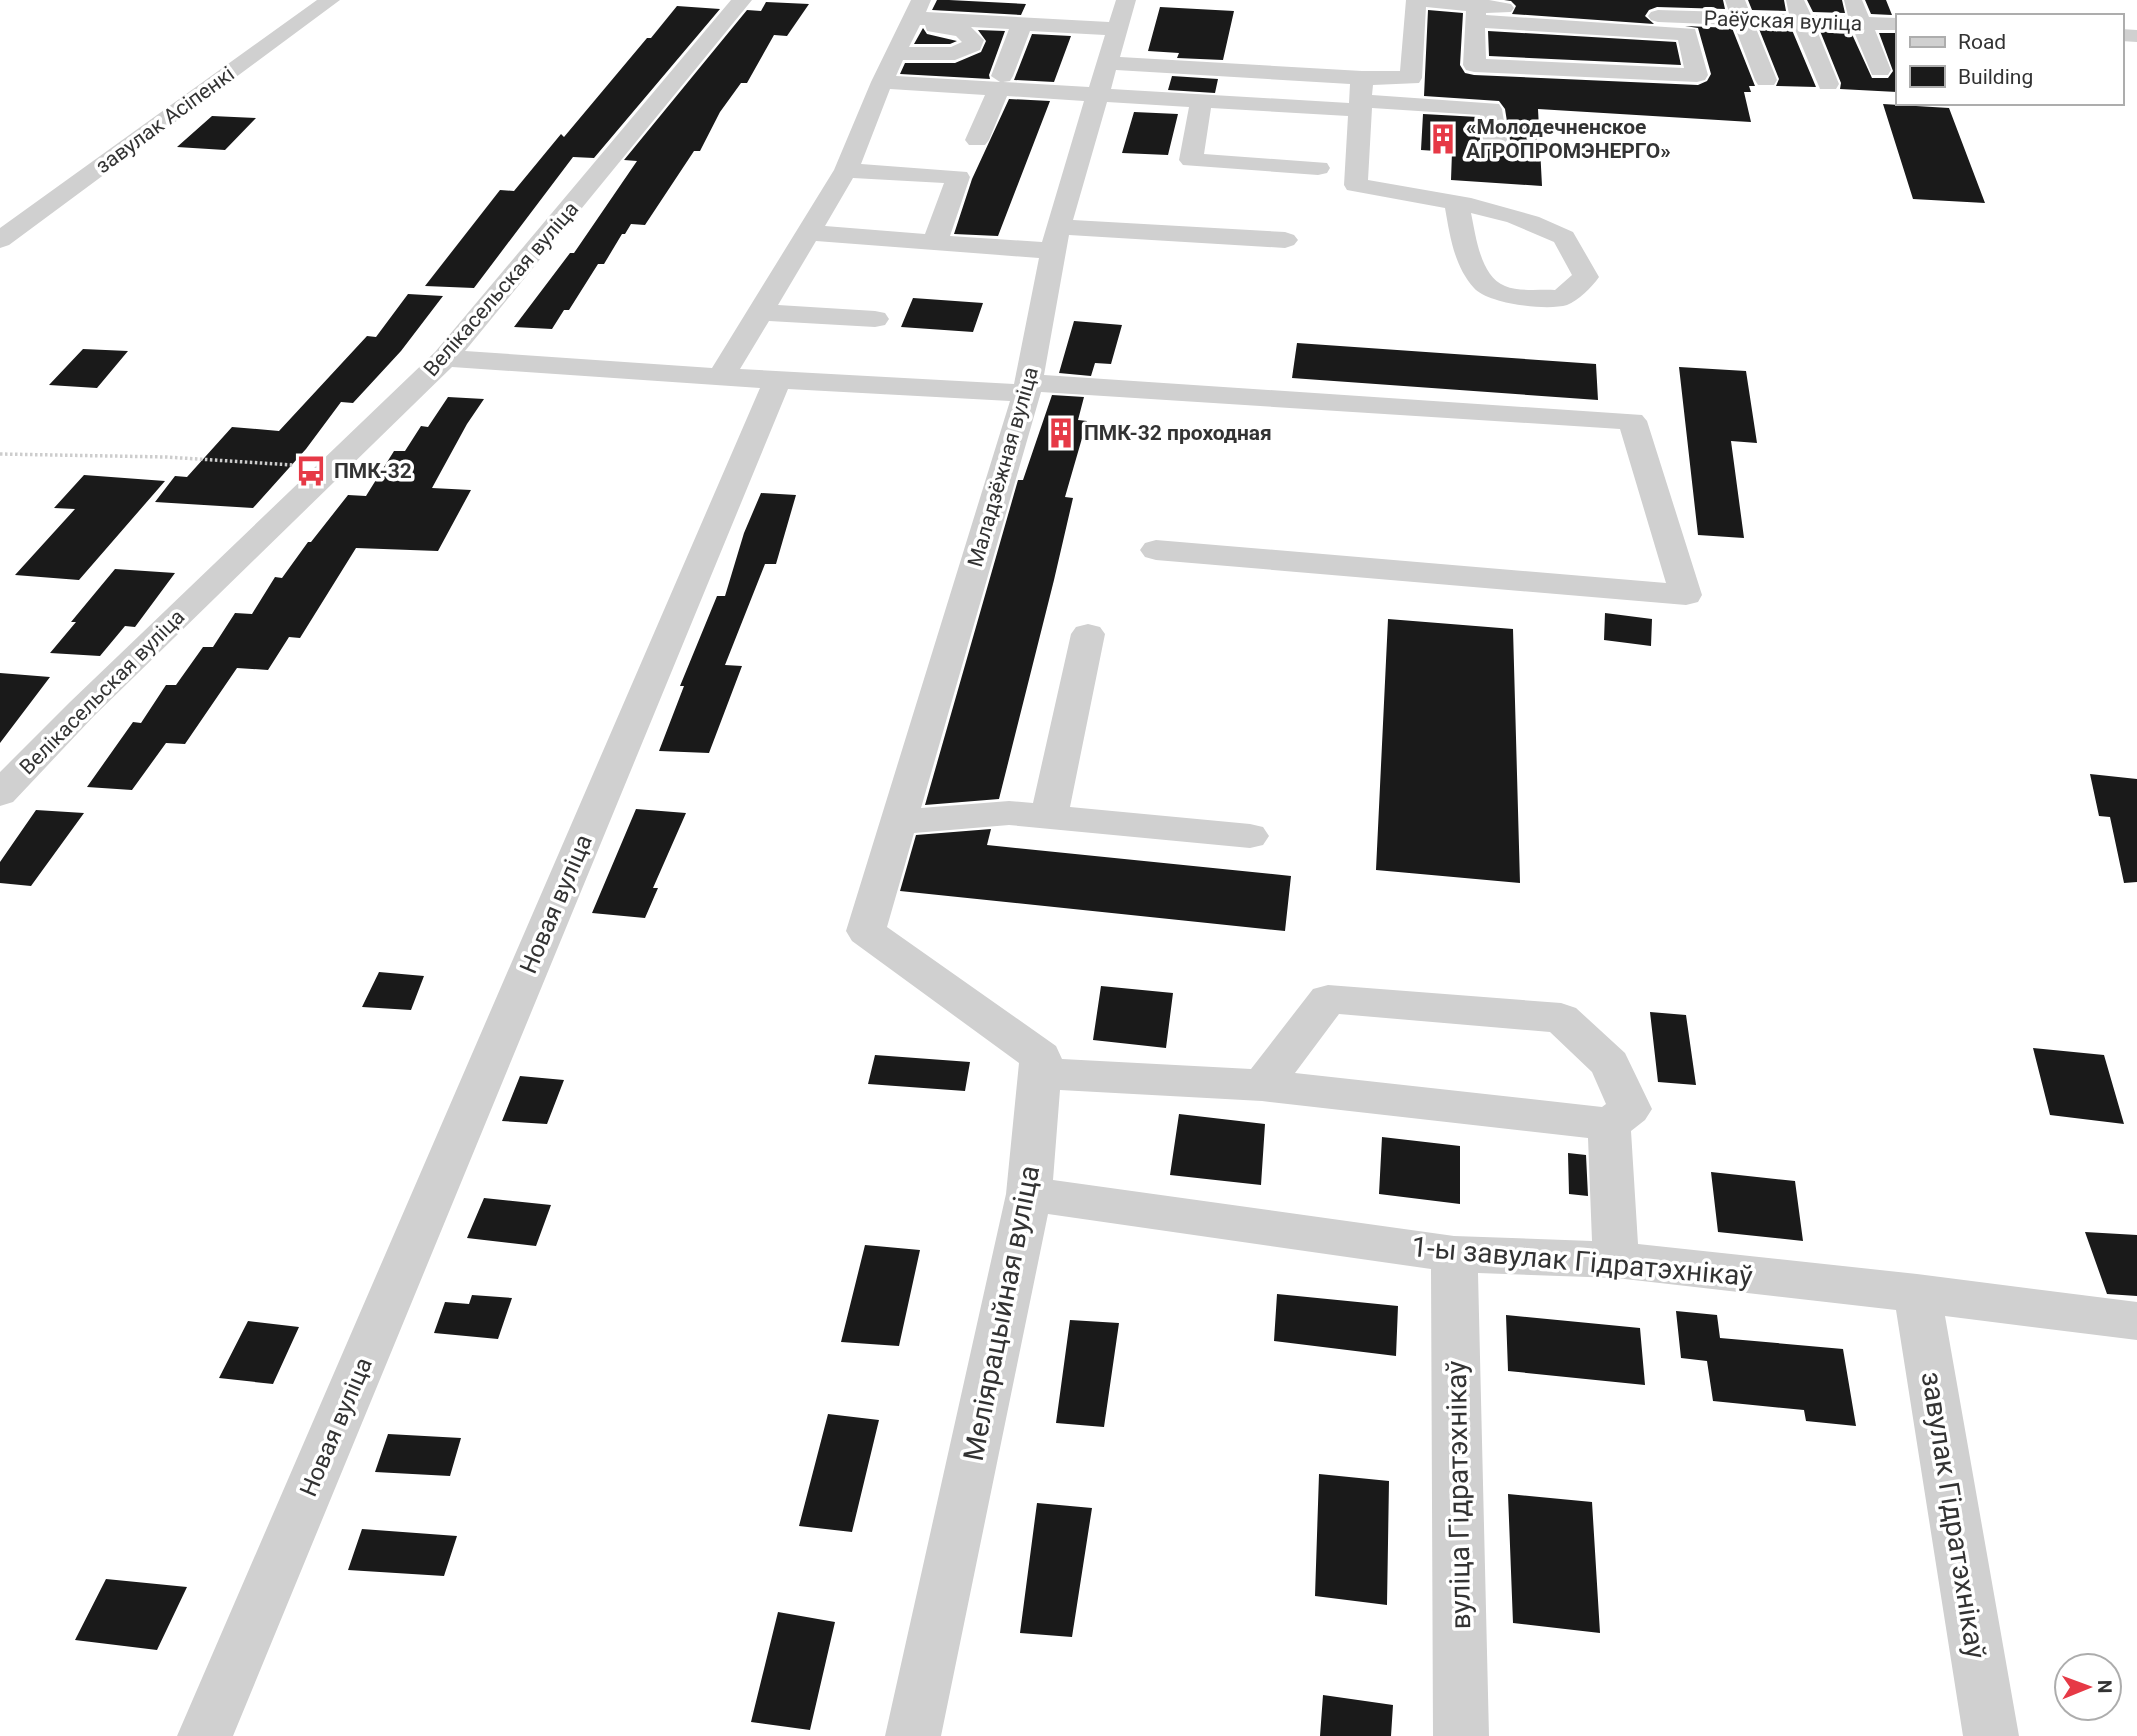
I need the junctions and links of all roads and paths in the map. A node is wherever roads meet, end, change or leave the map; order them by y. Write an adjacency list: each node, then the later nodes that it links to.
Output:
1 (330, 0): 35 (street, завулак Асіпенкі)
2 (742, 0): 40 (street, Велікасельская вуліца)
3 (1126, 0): 17 (street, Маладзёжная вуліца)
4 (1416, 0): 10 (street, Раёўская вуліца); 26 (street)
5 (1735, 0): 12 (street)
6 (1794, 0): 13 (street)
7 (1853, 0): 14 (street)
8 (1532, 4): 10 (street, Раёўская вуліца); 11 (street, Раёўская вуліца)
9 (917, 9): 15 (street); 18 (street); 18 (street)
10 (1478, 9): 10 (street)
11 (1675, 9): 12 (street, Раёўская вуліца)
12 (1742, 21): 13 (street, Раёўская вуліца); 21 (street)
13 (1803, 22): 14 (street, Раёўская вуліца); 24 (street)
14 (1860, 23): 16 (street, Раёўская вуліца); 20 (street)
15 (1021, 24): 17 (street); 23 (street)
16 (1896, 24)
17 (1117, 29): 19 (street, Маладзёжная вуліца)
18 (896, 54): 22 (street)
19 (1108, 63): 25 (street, Маладзёжная вуліца); 26 (street)
20 (1880, 70)
21 (1766, 80)
22 (882, 82): 23 (street); 31 (street)
23 (1000, 82): 25 (street); 28 (street)
24 (1828, 84)
25 (1099, 94): 27 (street); 34 (street, Маладзёжная вуліца)
26 (1361, 96): 27 (street); 29 (street); 32 (street)
27 (1201, 101): 30 (street)
28 (977, 140)
29 (1495, 140)
30 (1318, 168)
31 (846, 170): 33 (street); 37 (street)
32 (1457, 204): 32 (street)
33 (810, 233): 37 (street); 38 (street)
34 (1056, 239): 36 (street); 37 (street); 43 (street, Маладзёжная вуліца)
35 (0, 240)
36 (1285, 240)
37 (935, 242)
38 (758, 312): 39 (street); 41 (street)
39 (875, 319)
40 (445, 358): 41 (street); 45 (street, Велікасельская вуліца)
41 (721, 377): 42 (street)
42 (778, 379): 43 (street); 61 (street, Новая вуліца)
43 (1028, 388): 46 (street); 50 (street, Маладзёжная вуліца)
44 (0, 454): 45 (path)
45 (332, 467): 48 (street, Велікасельская вуліца)
46 (1156, 550)
47 (1088, 634): 49 (street)
48 (0, 794)
49 (1049, 817): 50 (street); 51 (street)
50 (899, 822): 52 (street, Маладзёжная вуліца)
51 (1250, 836)
52 (866, 931): 53 (street, Меліярацыйная вуліца)
53 (1039, 1073): 54 (street); 56 (street, Меліярацыйная вуліца)
54 (1262, 1084): 55 (street); 55 (street)
55 (1609, 1124): 58 (street)
56 (1029, 1194): 57 (street, 1-ы завулак Гідратэхнікаў); 62 (street, Меліярацыйная вуліца)
57 (1454, 1254): 58 (street, 1-ы завулак Гідратэхнікаў); 63 (street, вуліца Гідратэхнікаў)
58 (1616, 1261): 59 (street, 1-ы завулак Гідратэхнікаў)
59 (1917, 1293): 60 (street, 1-ы завулак Гідратэхнікаў); 64 (street, завулак Гідратэхнікаў)
60 (2137, 1321)
61 (205, 1736)
62 (913, 1736)
63 (1461, 1736)
64 (1991, 1736)

